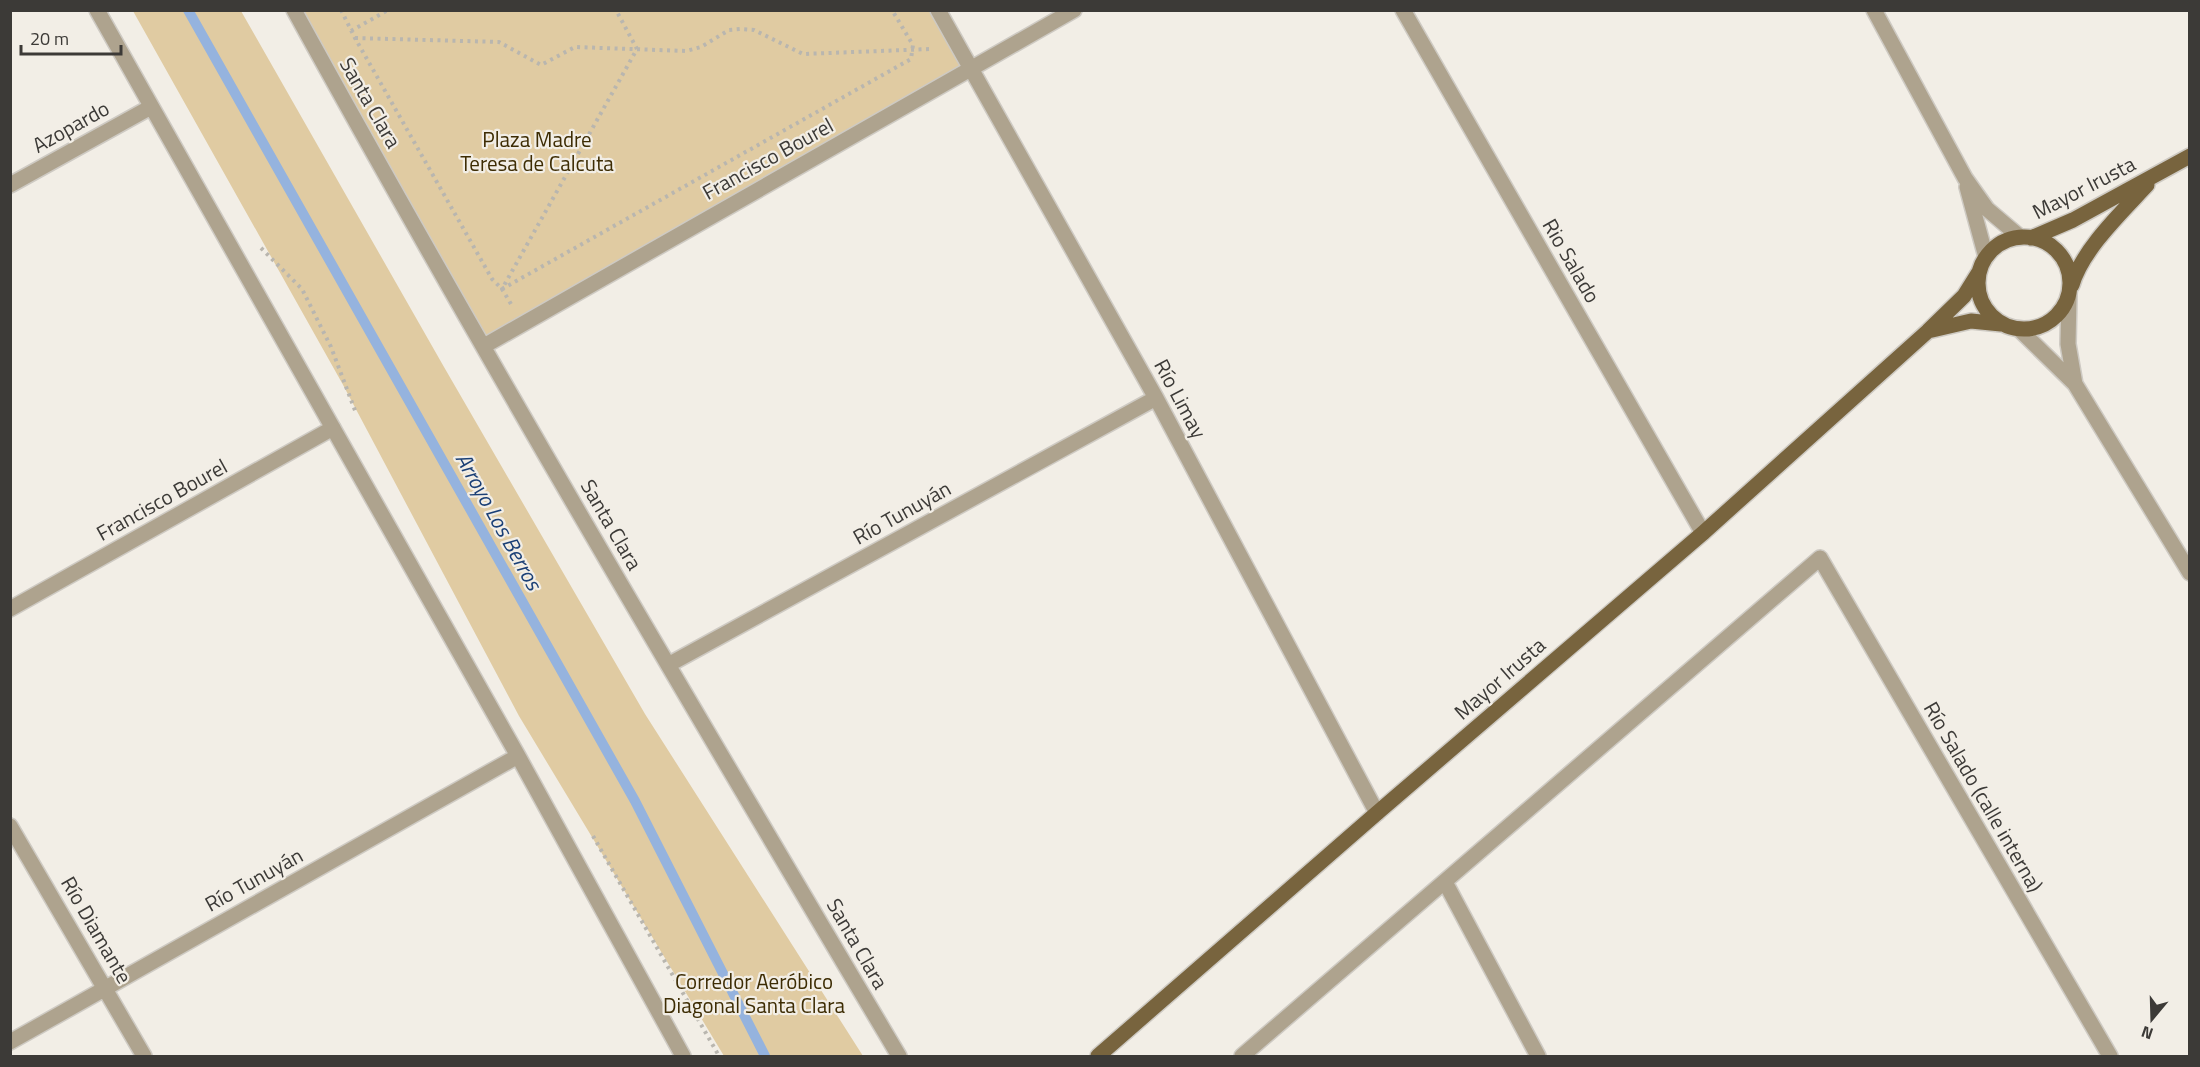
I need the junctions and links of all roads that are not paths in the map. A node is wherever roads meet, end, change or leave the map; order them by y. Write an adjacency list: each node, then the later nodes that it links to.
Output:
1 (97, 10): 8 (street)
2 (294, 10): 19 (street, Santa Clara)
3 (938, 10): 7 (street, Río Limay)
4 (1074, 10): 7 (street, Francisco Bourel)
5 (1402, 10): 23 (street, Rio Salado)
6 (1874, 10): 11 (street)
7 (972, 68): 19 (street, Francisco Bourel); 21 (street, Río Limay)
8 (151, 107): 12 (street, Azopardo); 22 (street)
9 (2190, 156): 10 (main road, Mayor Irusta)
10 (2156, 175): 13 (main road, Mayor Irusta); 16 (main road, Mayor Irusta)
11 (1965, 178): 13 (street); 14 (street)
12 (10, 185)
13 (2026, 238): 14 (main road); 16 (main road)
14 (1986, 257): 15 (main road)
15 (1979, 272): 17 (main road); 18 (main road, Mayor Irusta)
16 (2070, 292): 17 (main road); 20 (street)
17 (2011, 327): 18 (main road, Mayor Irusta); 20 (street)
18 (1928, 332): 23 (main road, Mayor Irusta)
19 (484, 346): 26 (street, Santa Clara)
20 (2075, 384): 24 (street)
21 (1156, 398): 26 (street, Río Tunuyán); 28 (street, Río Limay)
22 (333, 428): 25 (street, Francisco Bourel); 27 (street)
23 (1703, 533): 28 (main road, Mayor Irusta)
24 (2190, 573)
25 (10, 609)
26 (668, 665): 35 (street, Santa Clara)
27 (518, 756): 31 (street, Río Tunuyán); 34 (street)
28 (1377, 813): 36 (main road, Mayor Irusta)
29 (10, 826): 31 (street, Río Diamante)
30 (1445, 882): 37 (street); 38 (street); 39 (street, Río Salado (calle interna))
31 (106, 987): 32 (street, Río Tunuyán); 33 (street, Río Diamante)
32 (10, 1042)
33 (144, 1056)
34 (683, 1056)
35 (899, 1056)
36 (1098, 1056)
37 (1242, 1056)
38 (1538, 1056)
39 (2110, 1056)

